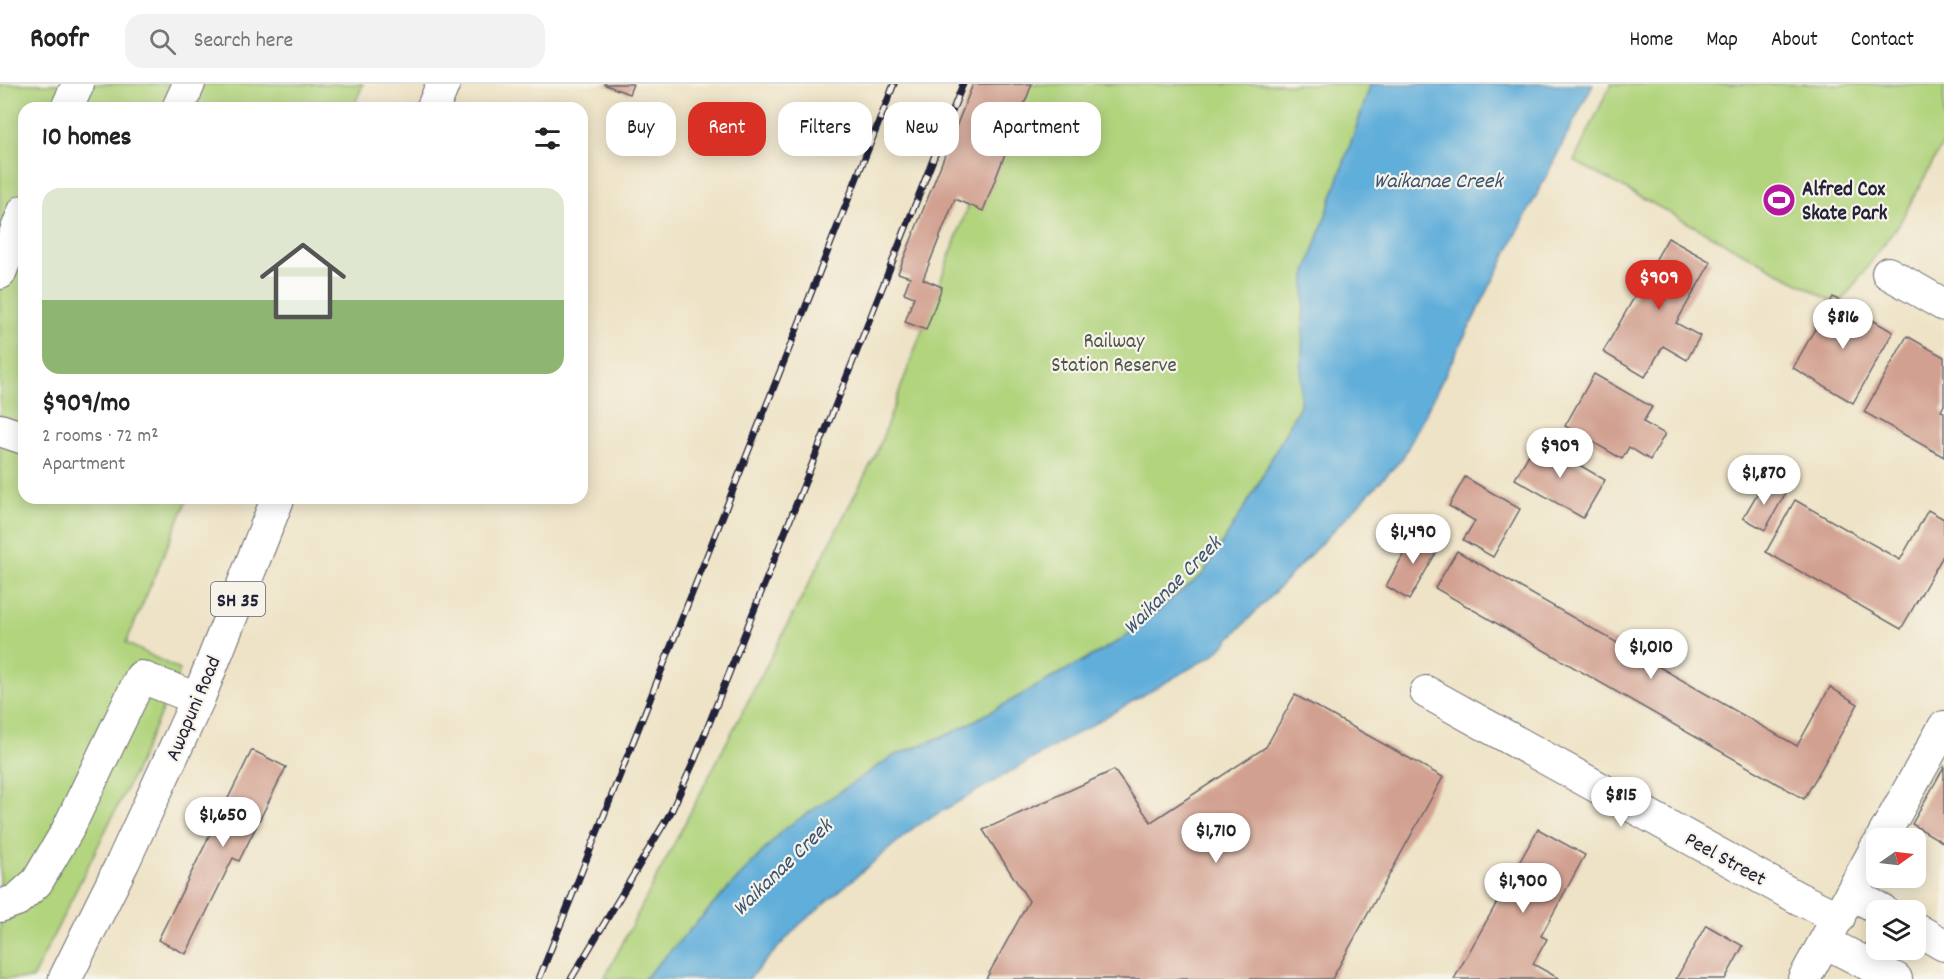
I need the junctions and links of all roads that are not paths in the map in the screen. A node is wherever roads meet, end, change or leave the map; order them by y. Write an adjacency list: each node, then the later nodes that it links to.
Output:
1 (78, 84): 4 (street)
2 (189, 84): 5 (street)
3 (443, 84): 6 (highway)
4 (70, 102)
5 (181, 102)
6 (436, 102)
7 (18, 226): 8 (street)
8 (0, 273)
9 (1888, 273): 10 (street)
10 (1944, 305)
11 (0, 430): 12 (street)
12 (18, 436)
13 (276, 504): 15 (highway, Awapuni Road / SH 35)
14 (1426, 692): 21 (street, Peel Street)
15 (198, 699): 19 (street); 24 (highway, Awapuni Road / SH 35)
16 (1944, 727): 17 (street)
17 (1888, 828)
18 (1866, 867): 21 (street)
19 (0, 906)
20 (1866, 913): 21 (street, Peel Street)
21 (1839, 918): 25 (street); 26 (street, Peel Street)
22 (1926, 935): 23 (street)
23 (1944, 945)
24 (65, 979)
25 (1804, 979)
26 (1896, 979)

